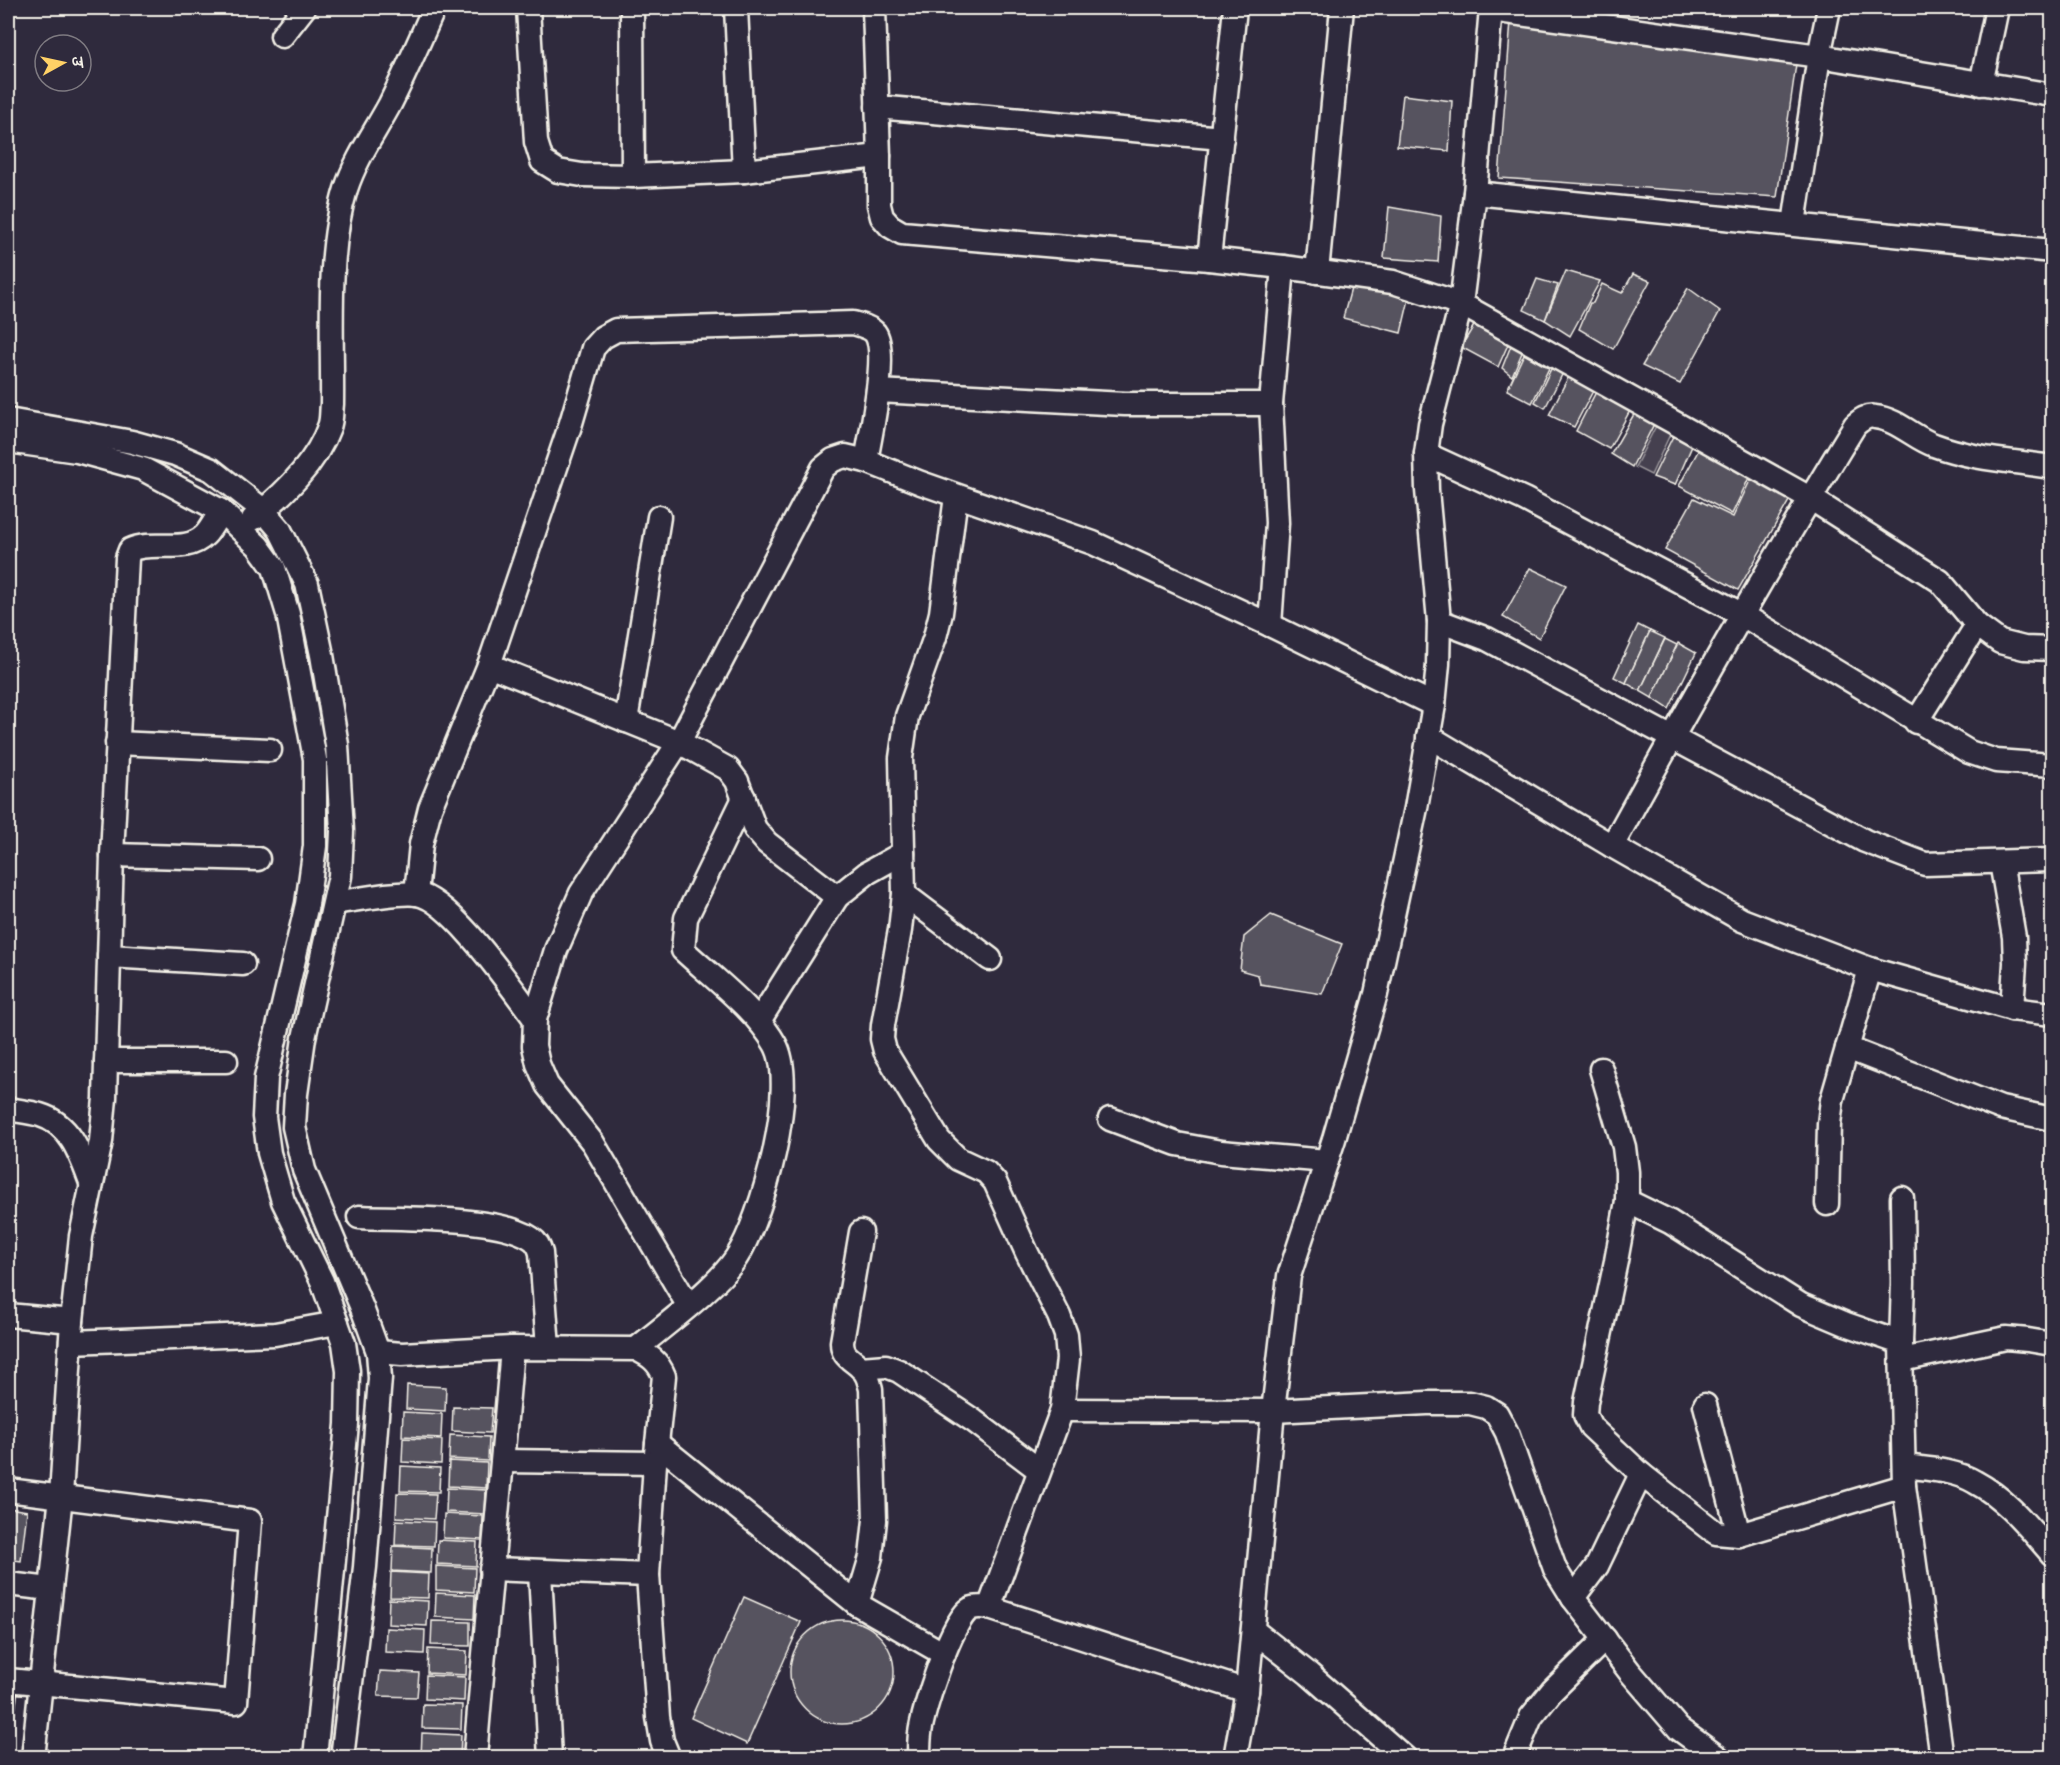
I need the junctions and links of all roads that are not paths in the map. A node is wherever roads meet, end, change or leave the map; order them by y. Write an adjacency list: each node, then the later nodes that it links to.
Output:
1 (304, 8): 12 (street)
2 (434, 8): 38 (street)
3 (528, 8): 20 (street)
4 (632, 8): 20 (street)
5 (736, 8): 19 (street)
6 (874, 8): 16 (street)
7 (1235, 8): 17 (street)
8 (1342, 8): 26 (street)
9 (1830, 8): 13 (street)
10 (1997, 8): 14 (street)
11 (1491, 9): 13 (street); 21 (street)
12 (282, 36)
13 (1819, 56): 14 (street); 22 (street)
14 (1981, 84): 15 (street)
15 (2052, 95)
16 (877, 107): 17 (street); 18 (street)
17 (1222, 138): 24 (street)
18 (879, 156): 19 (street); 24 (street)
19 (744, 171): 20 (street)
20 (633, 176)
21 (1475, 193): 22 (street); 27 (street)
22 (1794, 224): 23 (street)
23 (2052, 251)
24 (1209, 259): 25 (street)
25 (1283, 267): 26 (street); 29 (street)
26 (1317, 272): 27 (street)
27 (1461, 304): 33 (street); 37 (street)
28 (878, 391): 29 (street); 34 (street); 47 (street)
29 (1271, 404): 44 (street)
30 (8, 420): 32 (street)
31 (8, 441): 32 (street)
32 (79, 442): 38 (street); 39 (street)
33 (1426, 454): 42 (street); 43 (street)
34 (866, 461): 36 (street); 53 (street)
35 (2052, 467): 37 (street)
36 (956, 496): 44 (street); 59 (street)
37 (1810, 498): 42 (street); 45 (street)
38 (263, 510): 41 (street); 67 (street)
39 (220, 511): 41 (street); 54 (street)
40 (659, 517): 49 (street)
41 (240, 529): 92 (street)
42 (1741, 614): 50 (street); 52 (street)
43 (1439, 621): 48 (street); 52 (street)
44 (1270, 625): 48 (street)
45 (1977, 625): 46 (street); 50 (street)
46 (2052, 649)
47 (489, 665): 49 (street); 64 (street)
48 (1434, 705): 51 (street)
49 (626, 721): 53 (street)
50 (1916, 722): 56 (street)
51 (1428, 736): 58 (street); 83 (street)
52 (1671, 738): 58 (street); 63 (street)
53 (679, 742): 57 (street); 74 (street)
54 (117, 743): 55 (street); 60 (street)
55 (270, 750)
56 (2052, 765)
57 (744, 798): 66 (street); 75 (street)
58 (1612, 846): 71 (street)
59 (903, 853): 65 (street); 66 (street)
60 (112, 855): 61 (street); 68 (street)
61 (258, 859)
62 (2052, 860): 63 (street)
63 (2001, 862): 72 (street)
64 (416, 894): 67 (street); 74 (street)
65 (904, 894): 69 (street); 102 (street)
66 (837, 897): 75 (street)
67 (335, 903): 99 (street)
68 (109, 956): 70 (street); 77 (street)
69 (990, 959)
70 (243, 964)
71 (1870, 969): 72 (street); 76 (street)
72 (2012, 1009): 73 (street)
73 (2052, 1014)
74 (535, 1018): 90 (street)
75 (759, 1021): 90 (street)
76 (1846, 1048): 82 (street); 87 (street)
77 (106, 1061): 78 (street); 84 (street)
78 (226, 1061)
79 (1601, 1069): 86 (street)
80 (8, 1109): 84 (street)
81 (1110, 1119): 83 (street)
82 (2052, 1119)
83 (1327, 1161): 103 (street)
84 (91, 1183): 93 (street)
85 (1902, 1198): 98 (street)
86 (1627, 1201): 98 (street); 107 (street)
87 (1827, 1204)
88 (359, 1217): 96 (street)
89 (861, 1232): 100 (street)
90 (688, 1305): 97 (street)
91 (8, 1315): 93 (street)
92 (337, 1323): 93 (street); 128 (street)
93 (72, 1332): 110 (street)
94 (2052, 1344): 98 (street)
95 (512, 1348): 96 (street); 99 (street); 105 (street)
96 (548, 1348): 97 (street)
97 (636, 1349): 104 (street)
98 (1901, 1351): 108 (street)
99 (378, 1352): 129 (street)
100 (861, 1368): 106 (street); 119 (street)
101 (1705, 1405): 111 (street)
102 (1062, 1410): 103 (street); 106 (street)
103 (1273, 1411): 118 (street); 121 (street)
104 (656, 1453): 105 (street); 115 (street); 119 (street)
105 (503, 1461): 113 (street)
106 (1039, 1470): 120 (street)
107 (1641, 1474): 111 (street); 118 (street)
108 (1904, 1476): 111 (street); 112 (street); 138 (street)
109 (8, 1490): 110 (street)
110 (61, 1496): 117 (street); 125 (street)
111 (1739, 1535)
112 (2052, 1554)
113 (491, 1569): 114 (street); 130 (street)
114 (540, 1572): 115 (street); 131 (street)
115 (648, 1575): 132 (street)
116 (8, 1584): 117 (street)
117 (51, 1589): 125 (street)
118 (1573, 1598): 122 (street)
119 (857, 1604): 123 (street)
120 (989, 1608): 123 (street); 126 (street)
121 (1253, 1630): 126 (street); 135 (street)
122 (1605, 1640): 136 (street); 137 (street)
123 (944, 1654): 133 (street)
124 (8, 1680): 125 (street)
125 (40, 1683): 127 (street)
126 (1247, 1691): 134 (street)
127 (33, 1758)
128 (315, 1758)
129 (342, 1758)
130 (474, 1758)
131 (550, 1758)
132 (669, 1758)
133 (920, 1758)
134 (1234, 1758)
135 (1405, 1758)
136 (1514, 1758)
137 (1719, 1758)
138 (1942, 1758)

